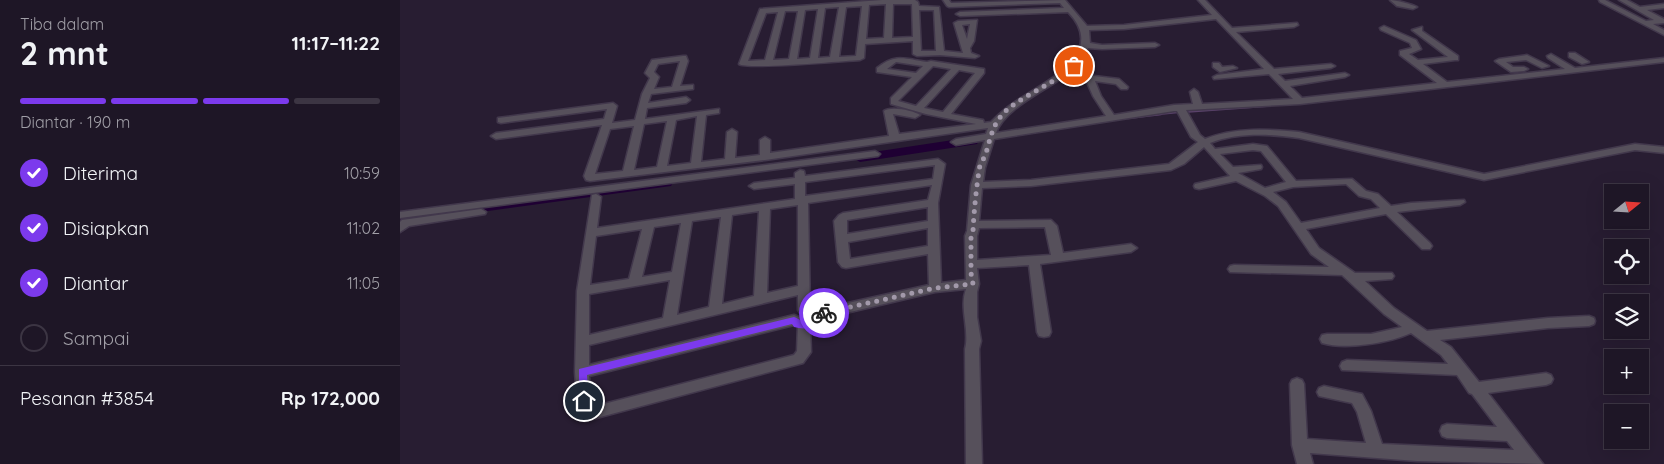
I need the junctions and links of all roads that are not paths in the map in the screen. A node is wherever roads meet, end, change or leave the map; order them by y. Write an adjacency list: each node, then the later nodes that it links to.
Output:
1 (946, 0): 9 (street)
2 (1201, 0): 20 (street)
3 (1393, 0): 13 (street)
4 (1622, 0): 16 (street)
5 (1602, 1): 21 (street)
6 (885, 2): 8 (street); 14 (street); 29 (street)
7 (847, 3): 8 (street); 10 (street); 38 (street)
8 (866, 4): 30 (street)
9 (1063, 4): 17 (street); 23 (street)
10 (822, 6): 12 (street); 40 (street)
11 (1664, 6): 16 (street)
12 (802, 7): 15 (street); 41 (street)
13 (1413, 7)
14 (915, 8): 28 (street); 33 (street)
15 (782, 9): 43 (street); 43 (street)
16 (1639, 9): 21 (street)
17 (960, 14)
18 (1664, 15): 19 (street)
19 (1655, 16)
20 (1218, 17): 23 (street); 26 (street)
21 (1645, 23): 27 (street)
22 (1294, 25): 26 (street)
23 (1084, 28): 31 (street)
24 (1384, 28): 44 (street)
25 (1419, 29): 44 (street)
26 (1232, 30): 50 (street)
27 (1664, 33)
28 (916, 39): 29 (street); 33 (street)
29 (888, 40): 30 (street)
30 (862, 42): 38 (street)
31 (1085, 45): 32 (street); 53 (street)
32 (1155, 45)
33 (940, 53): 34 (street)
34 (970, 53)
35 (1551, 56): 45 (street)
36 (1572, 56): 42 (street)
37 (1628, 57): 42 (street)
38 (834, 60): 40 (street)
39 (1664, 60): 51 (street)
40 (814, 61): 41 (street)
41 (792, 62): 43 (street)
42 (1585, 62): 45 (street)
43 (768, 64)
44 (1416, 64): 59 (street)
45 (1564, 64): 49 (street); 51 (street)
46 (929, 65): 47 (street); 55 (street); 55 (street)
47 (957, 66): 71 (street); 72 (street)
48 (1331, 66): 50 (street)
49 (1545, 66): 49 (street)
50 (1269, 69): 52 (street); 58 (street)
51 (1573, 70): 59 (street)
52 (1220, 72)
53 (1063, 75): 56 (street); 78 (street)
54 (1344, 75): 58 (street)
55 (919, 76): 72 (street)
56 (1089, 78): 57 (street); 73 (street)
57 (1120, 84)
58 (1283, 84): 65 (street)
59 (1444, 84): 65 (street)
60 (690, 87): 61 (street)
61 (675, 89): 62 (street); 62 (street)
62 (648, 92): 66 (street)
63 (1194, 92): 68 (street)
64 (686, 100): 66 (street)
65 (1300, 101): 68 (street)
66 (643, 106): 76 (street)
67 (1180, 108): 68 (street); 73 (street); 86 (street)
68 (1195, 108)
69 (716, 111): 70 (street)
70 (702, 113): 74 (street); 92 (street)
71 (945, 115): 72 (street); 78 (street)
72 (920, 116): 79 (street); 83 (street)
73 (1111, 117): 82 (street)
74 (672, 118): 76 (street); 94 (street)
75 (501, 120): 77 (street)
76 (640, 122): 77 (street); 96 (street)
77 (607, 124): 81 (street); 96 (street)
78 (994, 125): 79 (street); 82 (street)
79 (962, 128): 83 (street)
80 (732, 132): 91 (street)
81 (496, 136)
82 (990, 136): 85 (street); 100 (street)
83 (896, 139): 88 (street)
84 (765, 140): 90 (street)
85 (956, 142)
86 (1208, 147): 87 (street); 97 (street); 99 (street); 100 (street)
87 (1664, 150)
88 (800, 152): 90 (street); 95 (street)
89 (875, 154): 95 (street)
90 (765, 157): 91 (street)
91 (730, 161): 92 (street)
92 (696, 165): 94 (street)
93 (1257, 167): 97 (street)
94 (662, 168): 96 (street)
95 (800, 171): 98 (street); 101 (street); 105 (street); 106 (street); 113 (street)
96 (628, 172)
97 (1233, 174): 102 (street); 103 (street)
98 (938, 181): 104 (street); 108 (street)
99 (1293, 184): 103 (street); 110 (street)
100 (976, 185): 117 (street)
101 (754, 186)
102 (1199, 186)
103 (1264, 191): 118 (street)
104 (858, 192): 106 (street); 112 (street)
105 (596, 197): 119 (street); 120 (street)
106 (803, 200): 109 (street); 135 (street)
107 (1460, 202): 110 (street)
108 (933, 203): 112 (street); 116 (street)
109 (765, 207): 111 (street); 137 (street)
110 (1387, 211): 118 (street); 122 (street)
111 (728, 212): 114 (street); 138 (street)
112 (859, 214): 121 (street)
113 (400, 215)
114 (687, 218): 115 (street); 130 (street)
115 (649, 224): 120 (street); 132 (street)
116 (933, 224): 121 (street); 124 (street)
117 (973, 225): 125 (street); 127 (street)
118 (1299, 227): 129 (street)
119 (400, 228)
120 (591, 233): 136 (street)
121 (842, 239): 124 (street)
122 (1426, 246)
123 (1131, 248): 125 (street)
124 (934, 249): 134 (street)
125 (1058, 258): 126 (street)
126 (1034, 261): 127 (street); 144 (street)
127 (971, 264): 133 (street)
128 (1234, 269): 129 (street)
129 (1349, 274): 131 (street); 143 (street)
130 (677, 275): 132 (street); 140 (street)
131 (1388, 276)
132 (635, 281): 136 (street)
133 (973, 284): 134 (street); 160 (street)
134 (935, 288): 139 (street)
135 (804, 289): 137 (street); 139 (street)
136 (583, 290): 147 (street)
137 (760, 300): 138 (street)
138 (715, 310): 140 (street)
139 (810, 313): 142 (street)
140 (669, 321): 147 (street)
141 (1589, 321): 145 (street)
142 (799, 323): 150 (street); 150 (street)
143 (1413, 326): 145 (street); 146 (street)
144 (1044, 332)
145 (1427, 336): 149 (street)
146 (1327, 339)
147 (582, 342): 150 (street)
148 (1347, 366): 149 (street)
149 (1461, 370): 153 (street)
150 (582, 372)
151 (1546, 380): 153 (street)
152 (1297, 384): 157 (street)
153 (1474, 389): 156 (street)
154 (1324, 392): 158 (street)
155 (1447, 432): 156 (street)
156 (1509, 434): 159 (street)
157 (1300, 445): 158 (street); 161 (street)
158 (1383, 455): 159 (street)
159 (1532, 461)
160 (974, 464)
161 (1305, 464)

